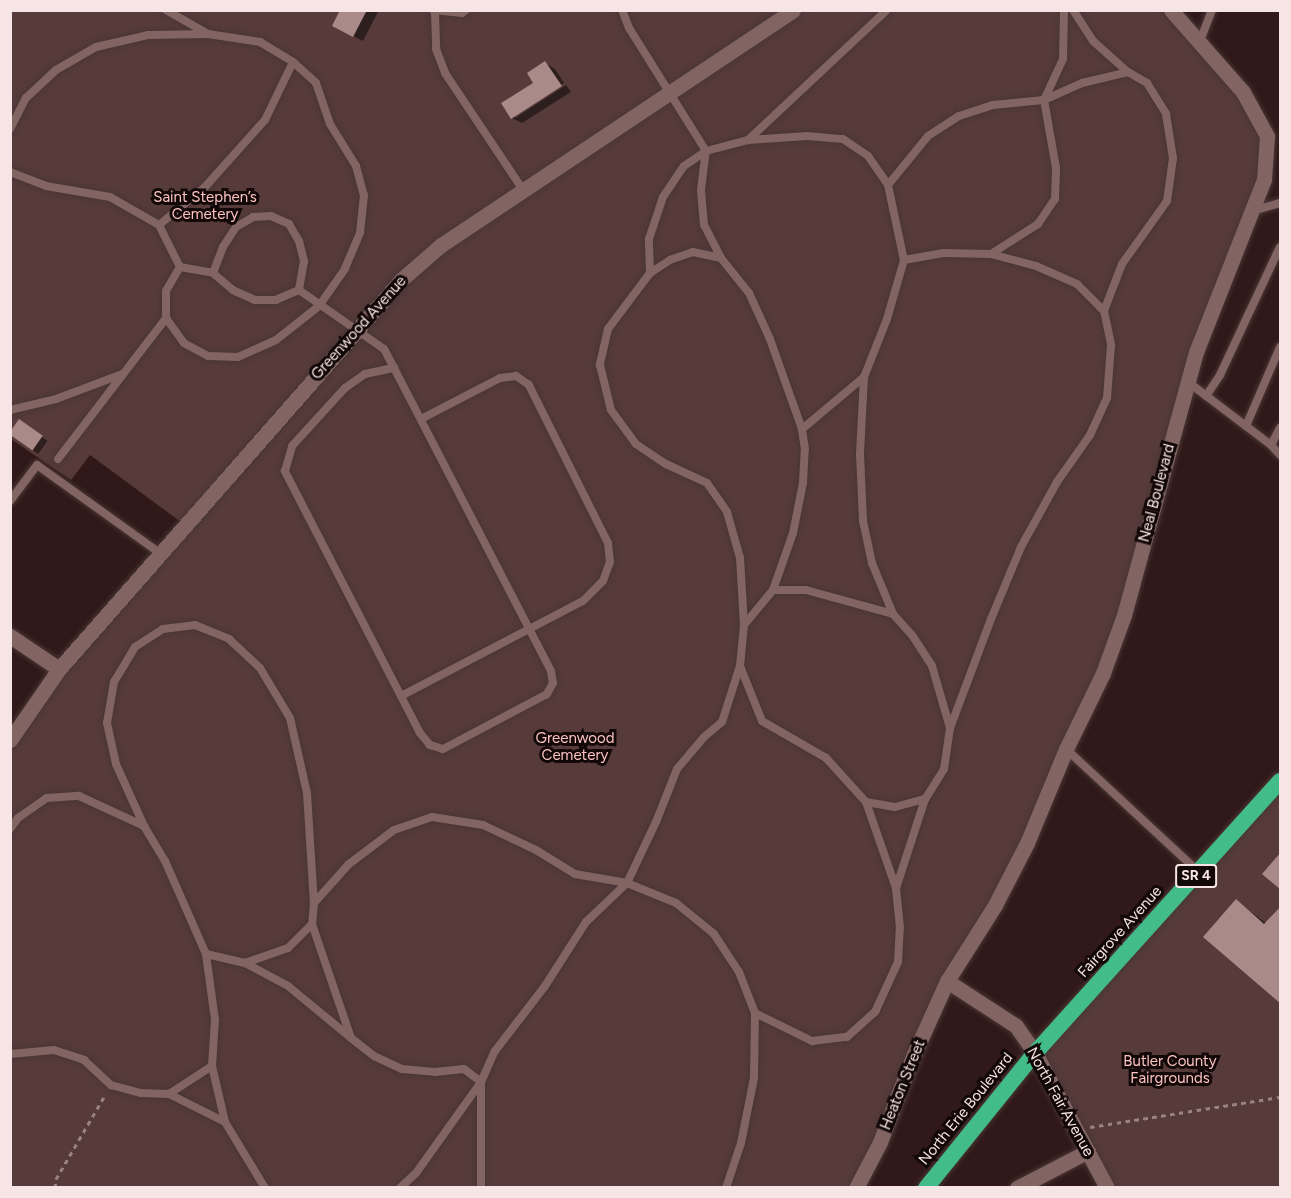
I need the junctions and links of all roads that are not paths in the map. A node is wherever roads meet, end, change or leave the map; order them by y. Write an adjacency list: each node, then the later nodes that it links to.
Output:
1 (166, 10): 11 (lane)
2 (466, 10): 10 (lane)
3 (622, 10): 15 (lane)
4 (793, 10): 15 (street, Greenwood Avenue)
5 (887, 10): 18 (lane)
6 (1064, 10): 16 (lane)
7 (1073, 10): 14 (lane)
8 (1172, 10): 12 (street, Neal Boulevard)
9 (1212, 10): 12 (lane)
10 (434, 12): 22 (lane)
11 (208, 34): 13 (lane); 17 (lane)
12 (1200, 41): 24 (street, Neal Boulevard)
13 (293, 62): 25 (lane); 34 (lane)
14 (1128, 72): 16 (lane); 35 (lane)
15 (671, 92): 19 (lane); 22 (street, Greenwood Avenue)
16 (1044, 100): 21 (lane); 27 (lane)
17 (10, 129)
18 (748, 140): 19 (lane); 21 (lane)
19 (706, 151): 28 (lane); 32 (lane)
20 (10, 172): 25 (lane)
21 (888, 185): 29 (lane)
22 (523, 190): 37 (street, Greenwood Avenue)
23 (1281, 203): 24 (lane)
24 (1252, 211): 42 (street, Neal Boulevard)
25 (159, 225): 30 (lane)
26 (1281, 247): 43 (lane)
27 (991, 254): 29 (lane); 35 (lane)
28 (721, 258): 32 (lane); 48 (lane)
29 (904, 260): 41 (lane)
30 (180, 267): 31 (lane); 36 (lane)
31 (213, 273): 33 (lane); 33 (lane)
32 (650, 273): 56 (lane)
33 (299, 290): 34 (lane)
34 (319, 306): 36 (lane); 37 (lane)
35 (1104, 310): 62 (lane)
36 (166, 318): 40 (lane)
37 (357, 330): 39 (lane); 53 (street, Greenwood Avenue)
38 (1281, 347): 46 (lane)
39 (394, 368): 45 (lane); 61 (lane)
40 (123, 374): 44 (lane); 51 (lane)
41 (864, 377): 48 (lane); 55 (lane)
42 (1188, 382): 43 (lane); 64 (street, Neal Boulevard)
43 (1206, 396): 46 (lane)
44 (10, 410)
45 (421, 419): 57 (lane); 57 (lane)
46 (1246, 426): 49 (lane)
47 (1281, 428): 49 (lane)
48 (802, 429): 54 (lane)
49 (1271, 445): 50 (lane)
50 (1281, 455)
51 (58, 459)
52 (10, 501): 53 (lane)
53 (160, 552): 60 (street, Greenwood Avenue)
54 (773, 590): 55 (lane); 56 (lane)
55 (893, 614): 62 (lane)
56 (744, 625): 59 (lane)
57 (530, 629): 61 (lane); 61 (lane)
58 (10, 636): 60 (street)
59 (740, 666): 67 (lane); 71 (lane)
60 (59, 669): 63 (street, Greenwood Avenue)
61 (401, 696)
62 (950, 728): 66 (lane)
63 (10, 740)
64 (1066, 749): 70 (lane); 77 (street, Neal Boulevard)
65 (1281, 782): 70 (highway, Fairgrove Avenue / SR 4)
66 (925, 799): 67 (lane); 72 (lane)
67 (866, 802): 72 (lane)
68 (144, 826): 69 (lane); 73 (lane); 75 (lane)
69 (10, 830)
70 (1199, 872): 80 (highway, Fairgrove Avenue / SR 4)
71 (627, 883): 73 (lane); 78 (lane); 83 (lane)
72 (896, 888): 78 (lane)
73 (314, 903): 74 (lane)
74 (312, 924): 76 (lane); 79 (lane)
75 (206, 954): 76 (lane); 82 (lane)
76 (244, 963): 79 (lane)
77 (947, 981): 80 (street, North Fair Avenue); 91 (street, Heaton Street)
78 (754, 1013): 90 (lane)
79 (351, 1038): 83 (lane)
80 (1035, 1053): 86 (street, North Fair Avenue); 92 (highway, North Erie Boulevard / SR 4)
81 (10, 1054): 84 (lane)
82 (212, 1066): 84 (lane); 85 (lane)
83 (481, 1082): 88 (lane); 89 (lane)
84 (169, 1094): 85 (lane)
85 (225, 1122): 87 (lane)
86 (1088, 1151): 93 (street); 94 (street, North Fair Avenue)
87 (265, 1188)
88 (400, 1188)
89 (481, 1188)
90 (726, 1188)
91 (856, 1188)
92 (926, 1188)
93 (1017, 1188)
94 (1107, 1188)

